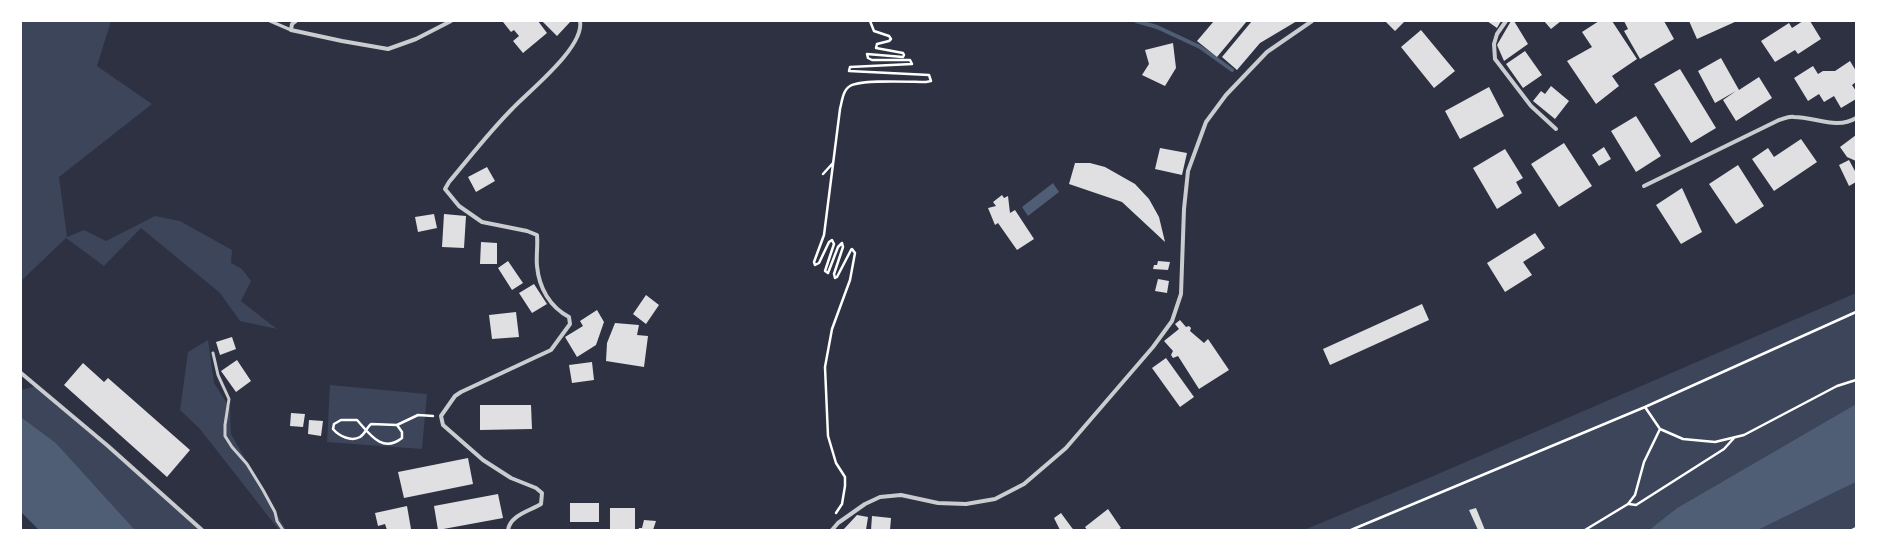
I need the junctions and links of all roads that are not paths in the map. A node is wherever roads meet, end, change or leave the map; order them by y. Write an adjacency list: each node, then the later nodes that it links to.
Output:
1 (270, 21): 7 (lane)
2 (296, 21): 7 (street)
3 (451, 21): 7 (street)
4 (580, 21): 15 (street)
5 (1312, 21): 16 (street)
6 (1506, 21): 9 (street)
7 (291, 30)
8 (1856, 118): 10 (street)
9 (1556, 129)
10 (1644, 186)
11 (213, 353): 14 (lane)
12 (21, 373): 13 (street)
13 (202, 530)
14 (283, 530)
15 (508, 530)
16 (832, 530)

